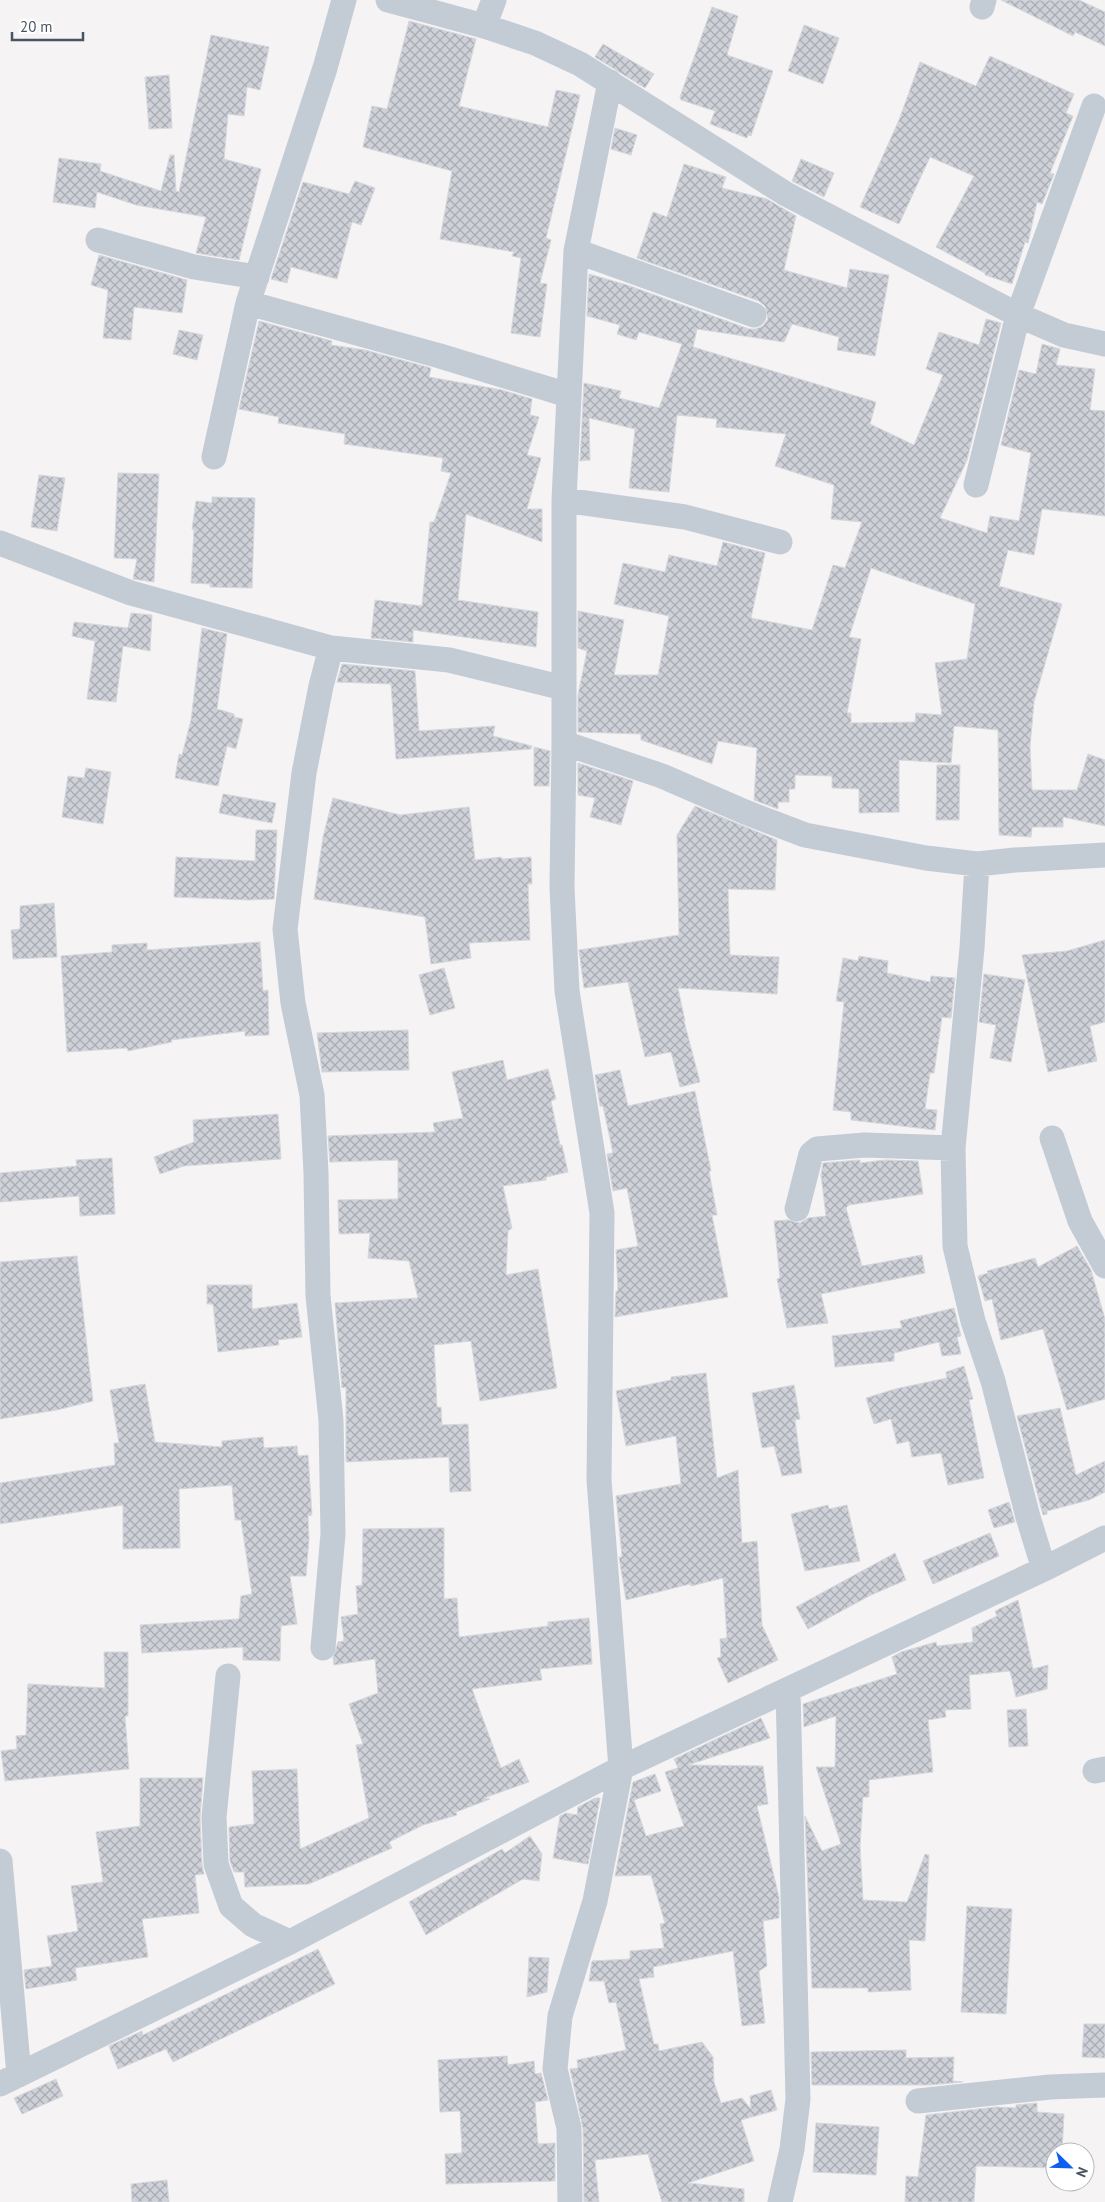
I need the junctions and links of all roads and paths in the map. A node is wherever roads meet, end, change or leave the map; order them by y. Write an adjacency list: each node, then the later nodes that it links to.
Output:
1 (344, 0): 9 (street)
2 (388, 0): 4 (street)
3 (494, 0): 4 (street)
4 (484, 26): 5 (street)
5 (610, 82): 8 (street); 12 (street)
6 (1094, 106): 12 (street)
7 (98, 240): 9 (street)
8 (576, 251): 11 (street); 14 (street)
9 (257, 277): 10 (street)
10 (248, 303): 14 (street); 15 (street)
11 (754, 315)
12 (1018, 315): 13 (street); 16 (street)
13 (1105, 344)
14 (568, 395): 17 (street)
15 (214, 457)
16 (976, 485)
17 (564, 500): 19 (street); 21 (street)
18 (0, 542): 20 (street)
19 (780, 542)
20 (331, 648): 21 (street); 31 (street)
21 (564, 688): 22 (street)
22 (564, 743): 24 (street); 34 (street)
23 (1105, 855): 24 (street)
24 (977, 864): 26 (street)
25 (1052, 1138): 28 (street)
26 (952, 1148): 27 (street); 30 (street)
27 (797, 1209)
28 (1105, 1266)
29 (1105, 1538): 30 (street)
30 (1044, 1569): 33 (street)
31 (324, 1648)
32 (228, 1676): 36 (street)
33 (788, 1690): 34 (street); 41 (street)
34 (621, 1768): 36 (street); 40 (street)
35 (0, 1861): 37 (street)
36 (290, 1942): 37 (street)
37 (9, 2080)
38 (1105, 2085): 39 (street)
39 (918, 2101)
40 (570, 2202)
41 (780, 2202)

